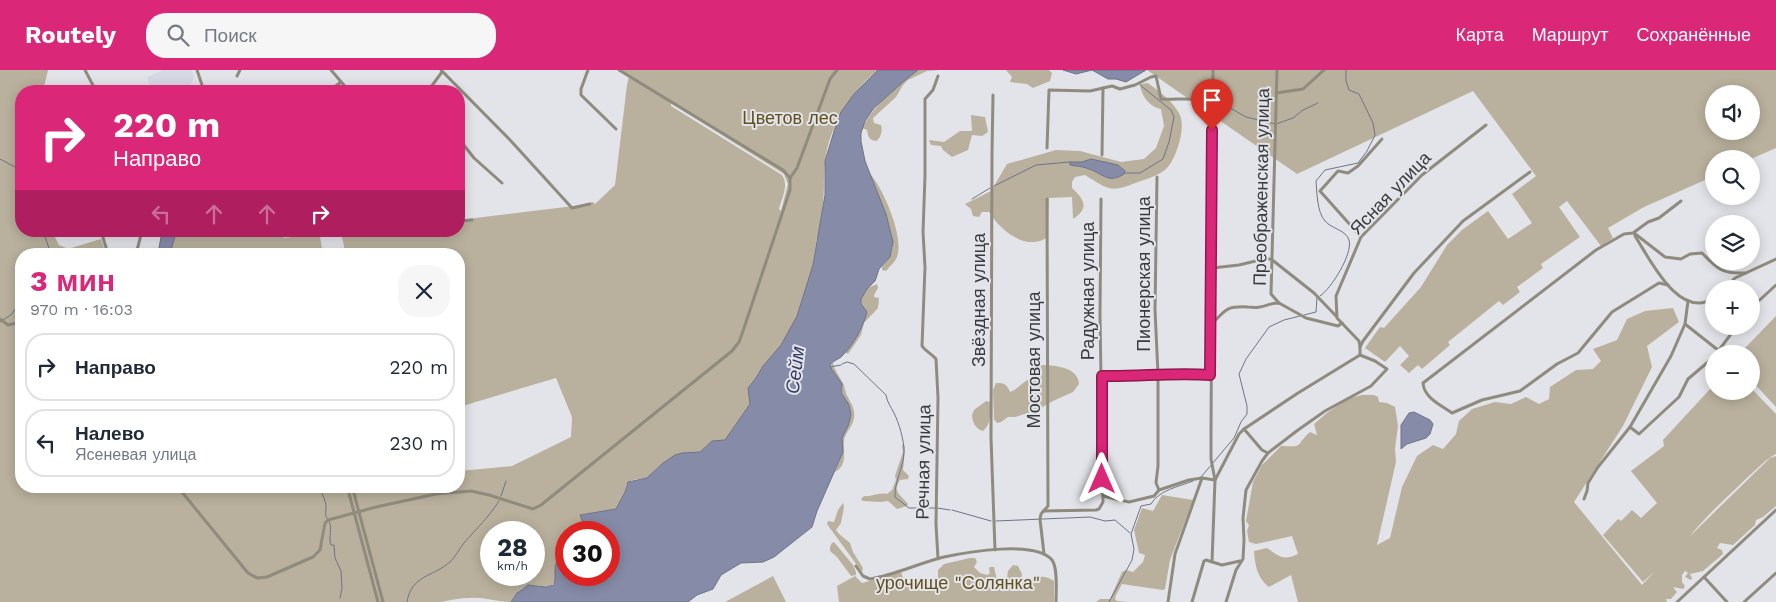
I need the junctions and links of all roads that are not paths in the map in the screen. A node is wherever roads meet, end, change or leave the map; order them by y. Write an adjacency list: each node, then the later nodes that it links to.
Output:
1 (85, 70): 15 (street)
2 (197, 70): 16 (street)
3 (240, 70): 12 (street)
4 (331, 70): 14 (street)
5 (588, 70): 27 (street)
6 (619, 70): 34 (street)
7 (838, 70): 34 (street)
8 (1213, 70): 25 (street)
9 (1277, 70): 22 (street, Преображенская улица)
10 (1324, 70): 22 (street)
11 (442, 71): 19 (street); 20 (street)
12 (237, 76)
13 (938, 76): 87 (street, Речная улица)
14 (340, 82): 17 (street); 18 (street)
15 (93, 85)
16 (202, 85)
17 (336, 85)
18 (343, 85)
19 (432, 85)
20 (456, 85)
21 (1103, 88): 25 (street); 30 (street); 31 (street)
22 (1276, 93): 45 (street, Преображенская улица)
23 (465, 94): 39 (street)
24 (993, 95): 85 (street, Звёздная улица)
25 (1212, 110): 46 (street)
26 (1486, 125): 43 (street, Ясная улица)
27 (616, 129)
28 (1382, 139): 43 (street)
29 (465, 147): 35 (street)
30 (1047, 148)
31 (1102, 155)
32 (1530, 172): 62 (street)
33 (1157, 177): 65 (street, Пионерская улица)
34 (790, 178): 74 (street)
35 (502, 183)
36 (1047, 199): 83 (street, Мостовая улица)
37 (1101, 199): 67 (street, Радужная улица)
38 (1681, 201): 42 (street)
39 (590, 204)
40 (465, 220): 41 (street)
41 (472, 220)
42 (1633, 233): 47 (street); 49 (street); 49 (street)
43 (1361, 237): 55 (street, Ясная улица)
44 (1776, 259): 47 (street)
45 (1272, 260): 46 (street); 54 (street, Преображенская улица); 55 (street)
46 (1212, 268): 60 (street)
47 (1746, 273): 48 (street)
48 (1733, 280)
49 (1668, 284): 53 (street)
50 (1776, 285): 51 (street)
51 (1760, 300)
52 (1705, 301): 53 (street)
53 (1688, 302): 59 (street)
54 (1279, 303): 58 (street); 60 (street)
55 (1337, 317): 58 (street)
56 (0, 319): 57 (street)
57 (15, 323)
58 (1342, 323): 62 (street)
59 (1685, 324): 61 (street); 68 (street)
60 (1211, 325): 66 (street)
61 (1712, 345)
62 (1360, 347): 63 (street)
63 (1360, 355): 69 (street); 70 (street)
64 (1705, 364): 68 (street)
65 (1158, 374): 66 (street); 67 (street); 73 (street, Пионерская улица)
66 (1210, 375): 72 (street)
67 (1101, 376): 79 (street, Радужная улица)
68 (1630, 427): 80 (street)
69 (1244, 429): 70 (street); 72 (street)
70 (1268, 453): 88 (street)
71 (1202, 478): 72 (street); 73 (street); 96 (street)
72 (1215, 480): 89 (street)
73 (1159, 490): 79 (street)
74 (465, 492)
75 (183, 493): 84 (street)
76 (349, 493): 84 (street)
77 (354, 493): 82 (street)
78 (456, 493): 82 (street)
79 (1103, 496): 83 (street, Радужная улица)
80 (1584, 499)
81 (1776, 510): 92 (street)
82 (359, 511): 84 (street); 94 (street)
83 (1043, 511): 86 (street, Мостовая улица)
84 (354, 512): 93 (street)
85 (995, 550): 86 (street); 87 (street)
86 (1044, 554): 95 (street)
87 (938, 559): 90 (street)
88 (1243, 559): 89 (street); 98 (street)
89 (1212, 562): 97 (street)
90 (856, 566)
91 (1776, 573): 101 (street)
92 (1704, 577): 99 (street); 100 (street)
93 (378, 602)
94 (383, 602)
95 (1056, 602)
96 (1168, 602)
97 (1192, 602)
98 (1226, 602)
99 (1677, 602)
100 (1727, 602)
101 (1744, 602)

